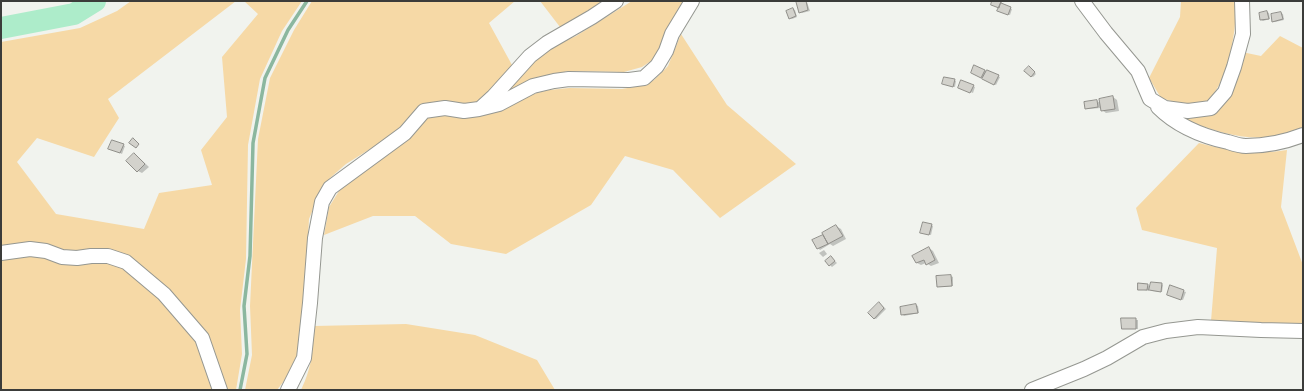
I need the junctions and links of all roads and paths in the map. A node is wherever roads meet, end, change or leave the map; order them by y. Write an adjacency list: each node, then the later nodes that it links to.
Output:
1 (616, 1): 6 (street)
2 (692, 1): 6 (street)
3 (1082, 1): 5 (street)
4 (1242, 1): 5 (street)
5 (1150, 99): 7 (street)
6 (479, 109): 11 (street)
7 (1303, 135)
8 (1, 253): 10 (street)
9 (1303, 331): 12 (street)
10 (220, 390)
11 (288, 390)
12 (1032, 390)

